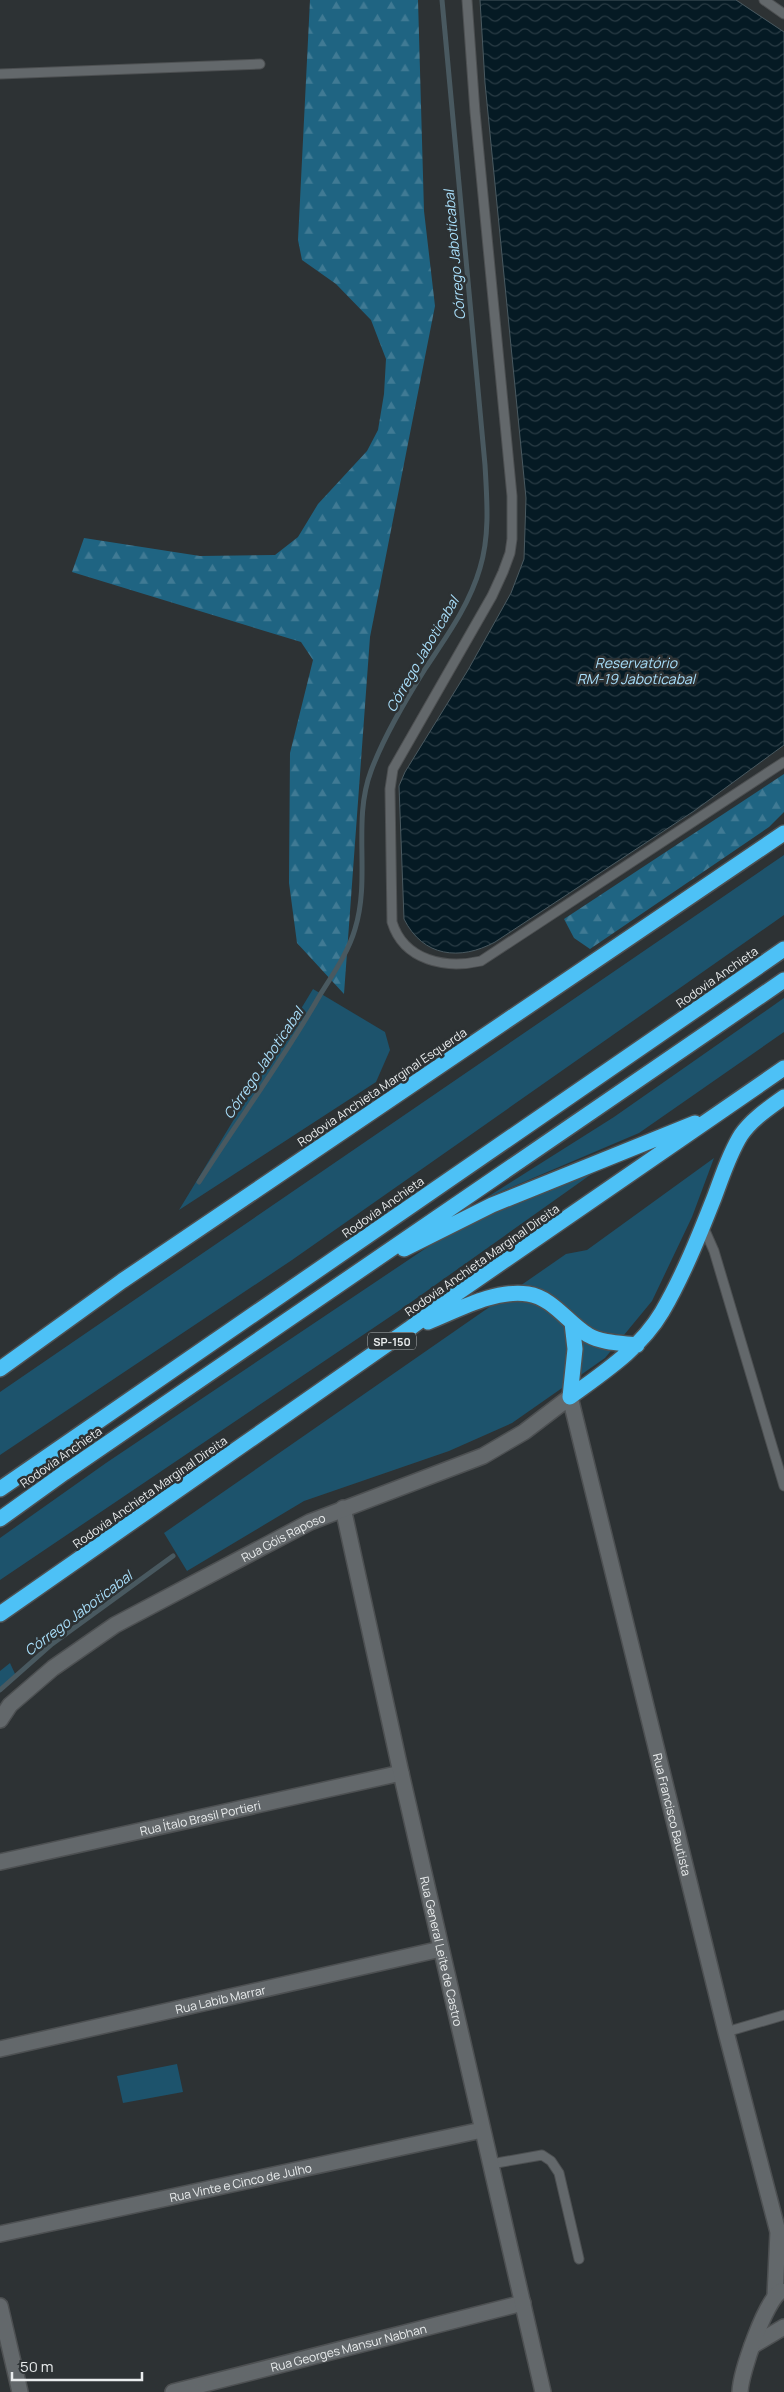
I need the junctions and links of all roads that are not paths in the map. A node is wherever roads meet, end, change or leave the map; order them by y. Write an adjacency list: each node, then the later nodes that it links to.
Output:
1 (467, 0): 6 (lane)
2 (764, 0): 3 (lane)
3 (784, 14)
4 (260, 64): 5 (lane)
5 (0, 74)
6 (784, 762)
7 (784, 828): 9 (street)
8 (784, 833): 9 (highway, Rodovia Anchieta Marginal Esquerda)
9 (771, 842): 20 (highway, Rodovia Anchieta Marginal Esquerda)
10 (784, 949): 23 (highway, Rodovia Anchieta)
11 (784, 980): 16 (highway, Rodovia Anchieta)
12 (784, 1068): 14 (highway, Rodovia Anchieta Marginal Direita / SP-150)
13 (784, 1098): 15 (highway)
14 (721, 1112): 16 (highway); 18 (highway, Rodovia Anchieta Marginal Direita / SP-150)
15 (703, 1226): 19 (highway); 22 (lane)
16 (356, 1272): 25 (highway, Rodovia Anchieta)
17 (572, 1323): 18 (highway); 19 (highway); 21 (highway)
18 (409, 1330): 26 (highway, Rodovia Anchieta Marginal Direita / SP-150)
19 (637, 1345): 21 (highway)
20 (0, 1369)
21 (570, 1397): 24 (street, Rua Góis Raposo); 32 (street, Rua Francisco Bautista)
22 (784, 1486)
23 (0, 1489)
24 (343, 1508): 27 (street, Rua Góis Raposo); 28 (street, Rua General Leite de Castro)
25 (0, 1519)
26 (0, 1614)
27 (0, 1720)
28 (401, 1773): 29 (street, Rua Ítalo Brasil Portieri); 30 (street, Rua General Leite de Castro)
29 (0, 1862)
30 (441, 1949): 33 (street, Rua Labib Marrar); 34 (street, Rua General Leite de Castro)
31 (784, 2015): 32 (lane)
32 (726, 2032): 37 (street, Rua Francisco Bautista)
33 (0, 2049)
34 (482, 2130): 35 (street, Rua General Leite de Castro); 36 (street, Rua Vinte e Cinco de Julho)
35 (491, 2164): 38 (lane); 40 (street, Rua General Leite de Castro)
36 (0, 2234)
37 (781, 2235): 39 (street, Rua Francisco Bautista)
38 (579, 2259)
39 (777, 2296): 42 (street, Rua Francisco Bautista); 44 (street, Rua Francisco Bautista)
40 (523, 2304): 46 (street, Rua Georges Mansur Nabhan); 47 (street, Rua General Leite de Castro)
41 (0, 2306): 45 (street)
42 (784, 2322)
43 (784, 2327): 44 (street)
44 (752, 2346): 48 (street, Rua Francisco Bautista)
45 (20, 2392)
46 (173, 2392)
47 (543, 2392)
48 (740, 2392)

